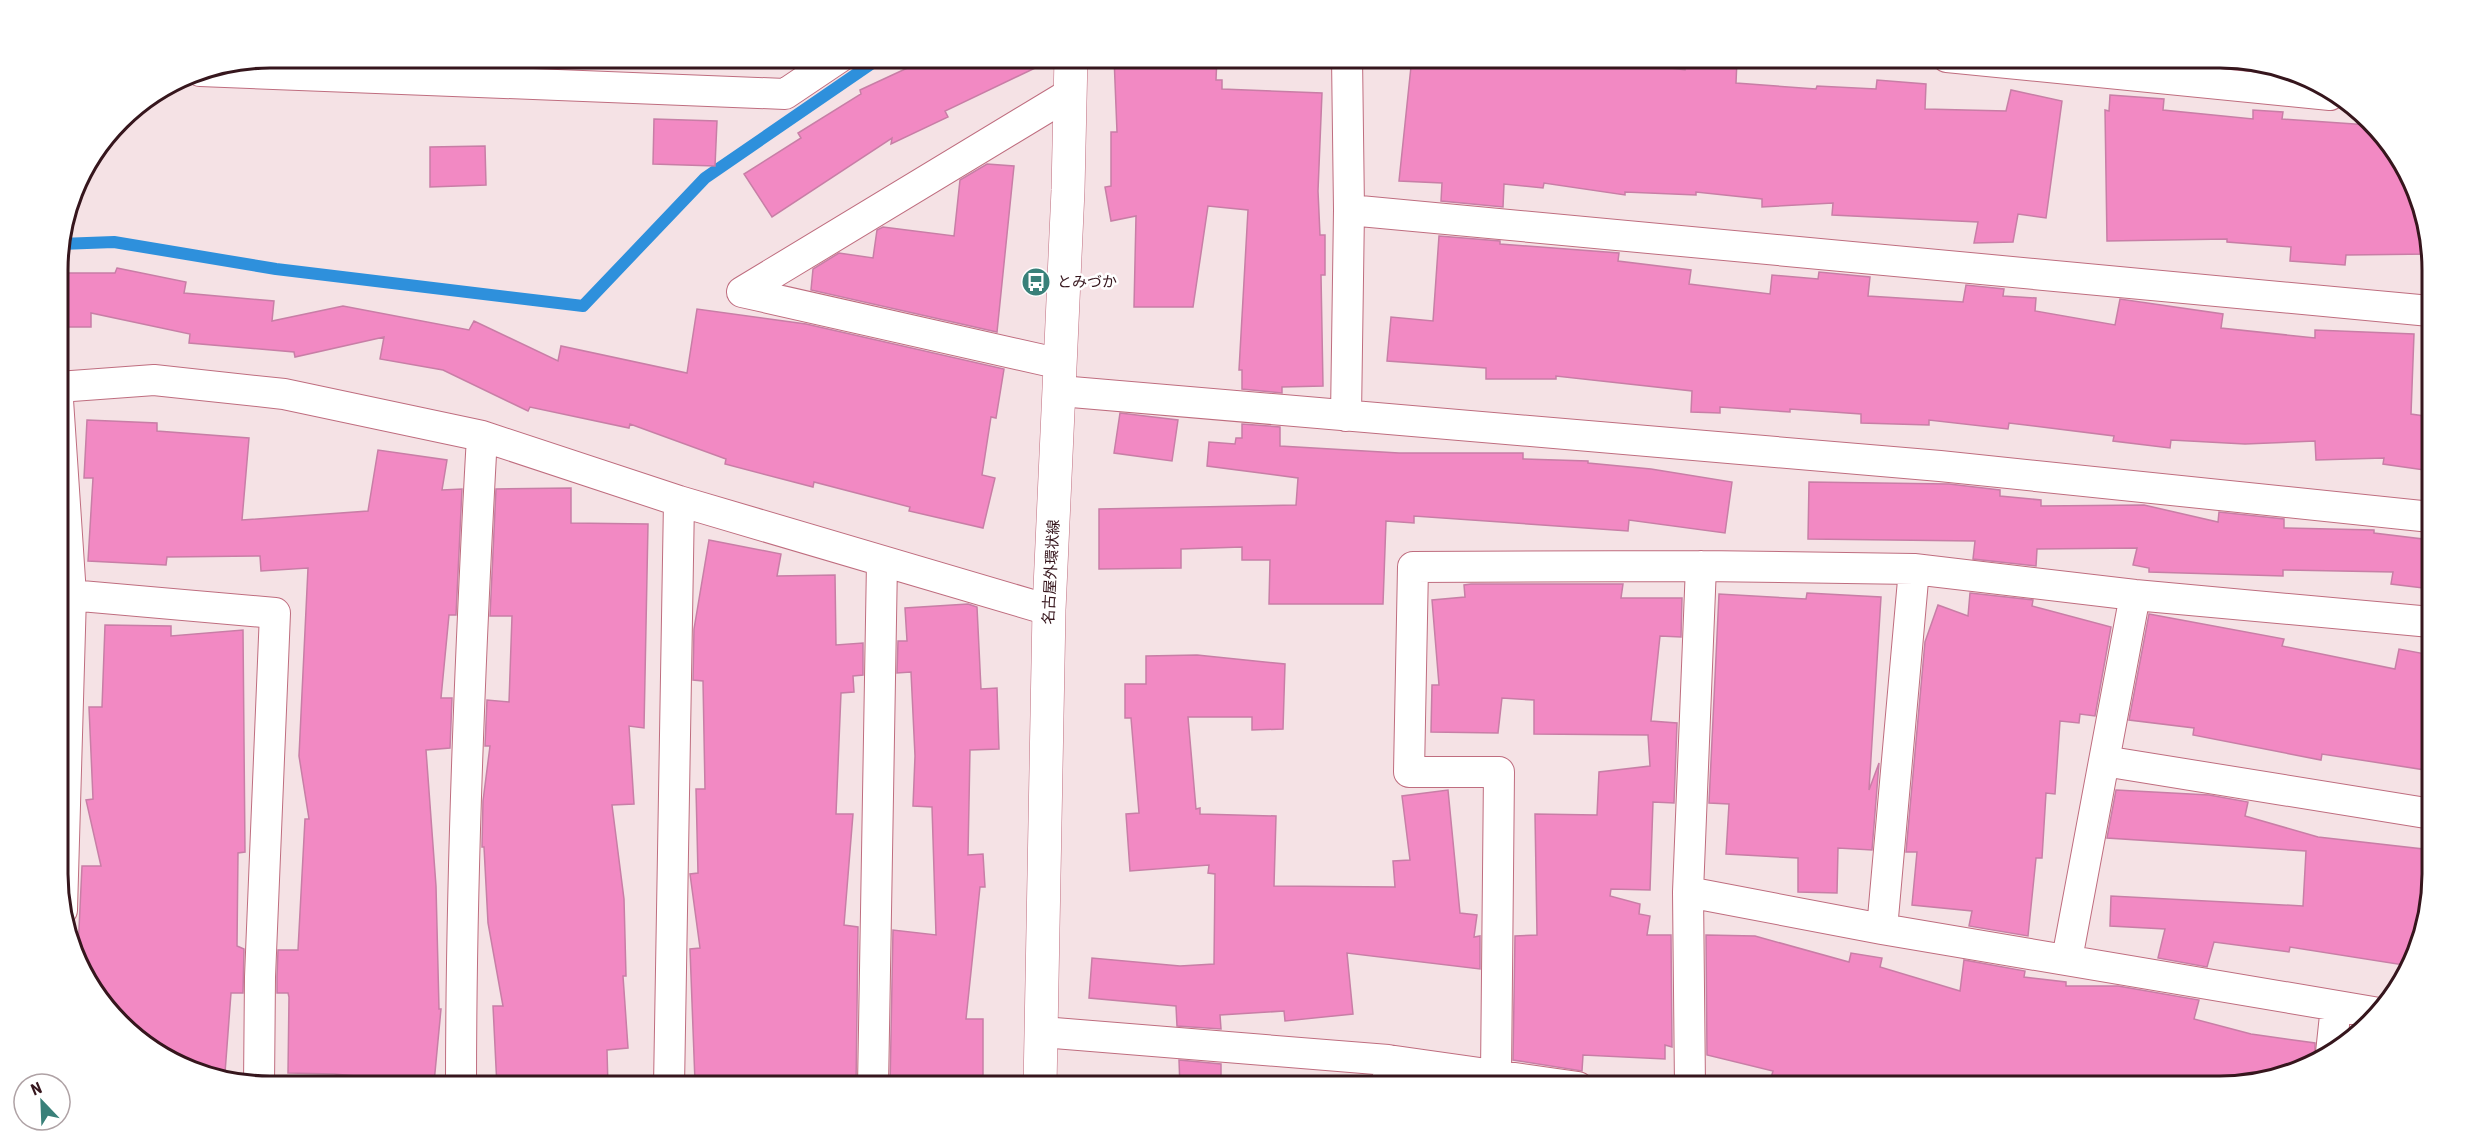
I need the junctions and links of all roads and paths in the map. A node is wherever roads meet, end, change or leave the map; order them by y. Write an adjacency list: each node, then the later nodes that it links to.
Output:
1 (824, 68): 5 (street)
2 (1071, 68): 6 (main road, 名古屋外環状線)
3 (1347, 68): 8 (street)
4 (2068, 68): 7 (street)
5 (227, 72)
6 (1071, 93): 10 (main road, 名古屋外環状線); 10 (street)
7 (2319, 94)
8 (1349, 210): 9 (street); 12 (street)
9 (2422, 309)
10 (1060, 378): 12 (street); 21 (main road, 名古屋外環状線)
11 (68, 386): 13 (street)
12 (1347, 416): 15 (street)
13 (482, 436): 14 (street); 35 (street)
14 (679, 501): 16 (street); 36 (street)
15 (2422, 516)
16 (882, 562): 21 (street); 37 (street)
17 (1701, 566): 18 (street); 25 (street); 33 (street)
18 (1914, 569): 20 (street); 26 (street)
19 (68, 594): 34 (street)
20 (2135, 595): 22 (street); 23 (street)
21 (1049, 610): 30 (main road, 名古屋外環状線)
22 (2422, 621)
23 (2104, 761): 24 (street); 27 (street)
24 (2422, 812)
25 (1688, 892): 26 (street); 40 (street)
26 (1882, 929): 27 (street)
27 (2067, 958): 28 (street)
28 (2336, 1006): 29 (street); 31 (street)
29 (2368, 1011)
30 (1042, 1032): 32 (street); 38 (main road, 名古屋外環状線)
31 (2332, 1042)
32 (1388, 1073): 33 (street)
33 (1496, 1075): 39 (street)
34 (259, 1076)
35 (461, 1076)
36 (669, 1076)
37 (873, 1076)
38 (1040, 1076)
39 (1503, 1076)
40 (1690, 1076)

